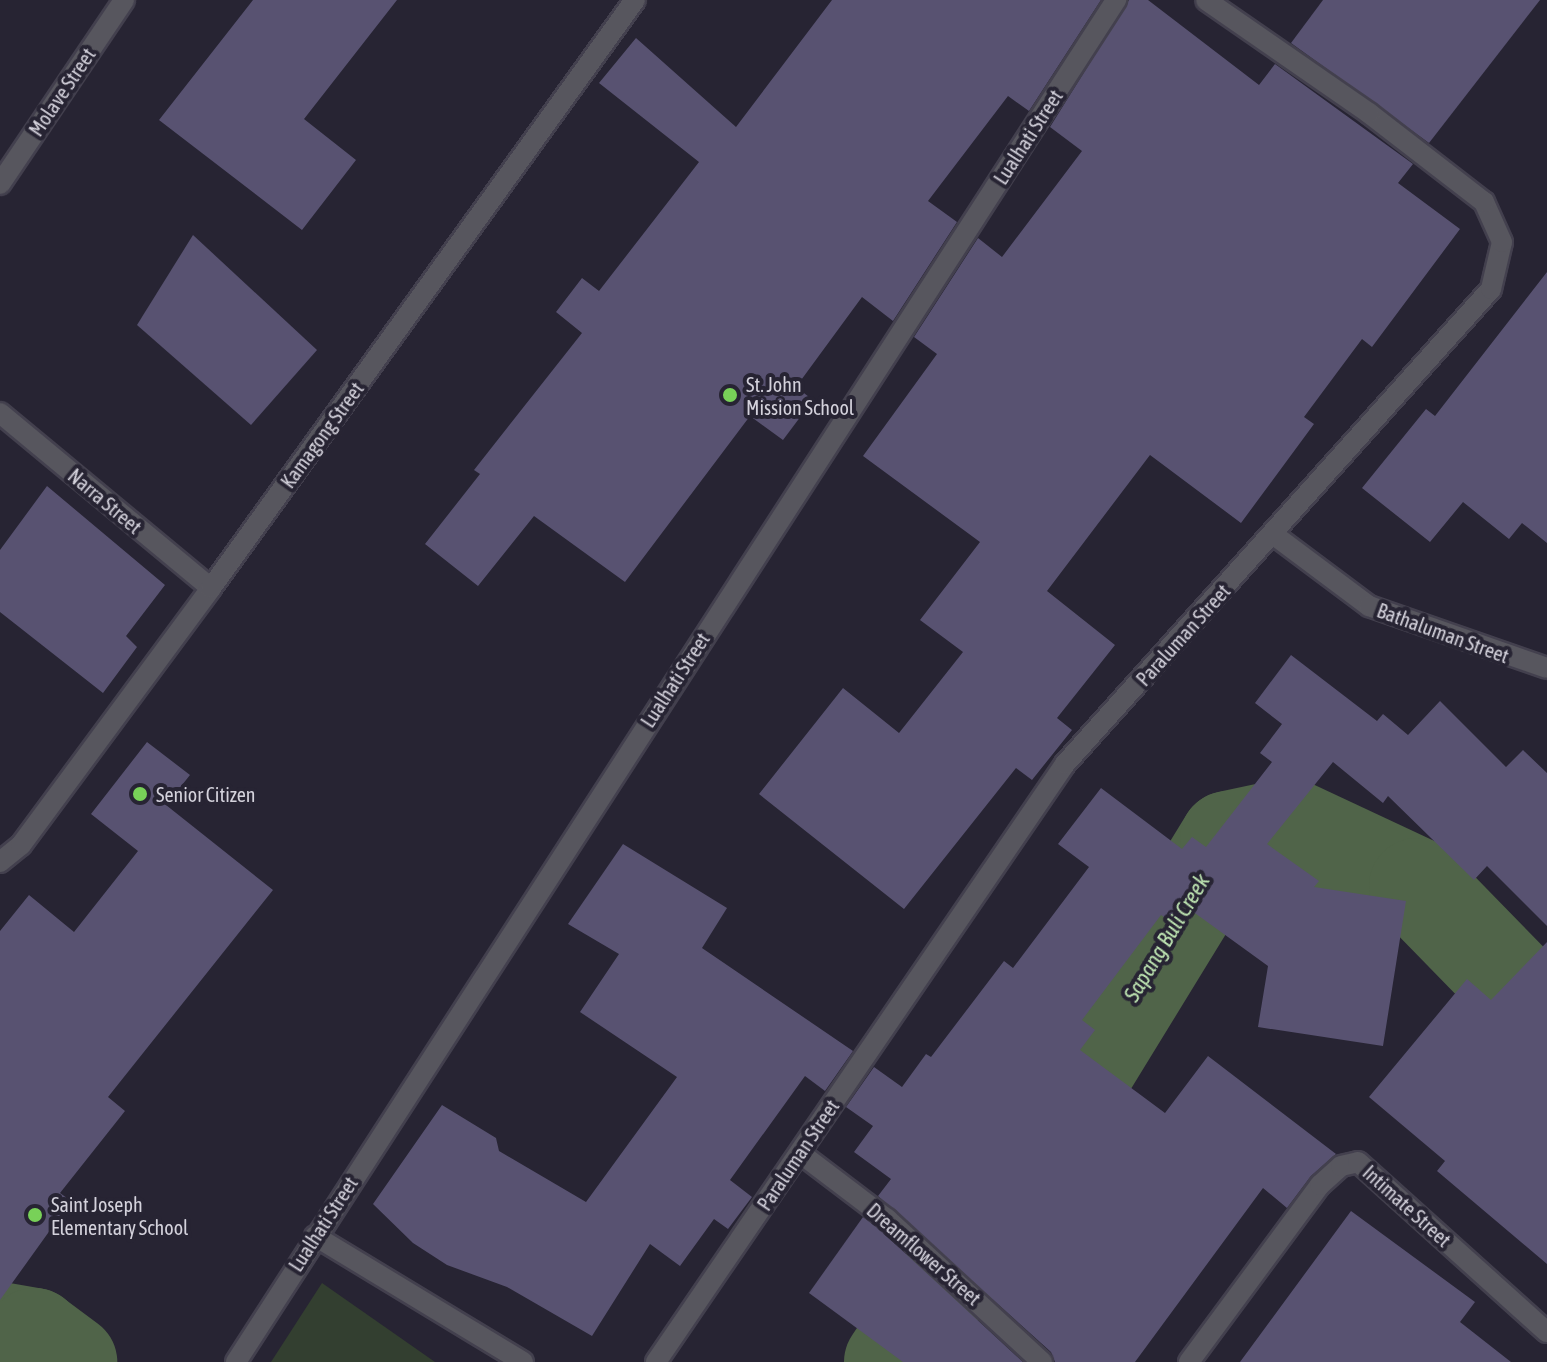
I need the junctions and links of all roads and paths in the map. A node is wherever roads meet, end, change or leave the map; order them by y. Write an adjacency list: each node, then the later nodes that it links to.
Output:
1 (124, 0): 5 (street, Molave Street)
2 (635, 0): 8 (street, Kamagong Street)
3 (1116, 0): 12 (street, Lualhati Street)
4 (1206, 0): 7 (street, Paraluman Street)
5 (0, 184)
6 (0, 413): 8 (street, Narra Street)
7 (1274, 535): 9 (street, Bathaluman Street); 11 (street, Paraluman Street)
8 (211, 588): 10 (street, Kamagong Street)
9 (1544, 670)
10 (0, 862)
11 (800, 1153): 16 (street, Paraluman Street); 17 (street, Dreamflower Street)
12 (315, 1236): 14 (street, Lualhati Street); 15 (street)
13 (1547, 1332): 18 (street, Intimate Street)
14 (236, 1362)
15 (523, 1362)
16 (656, 1362)
17 (1042, 1362)
18 (1189, 1362)

